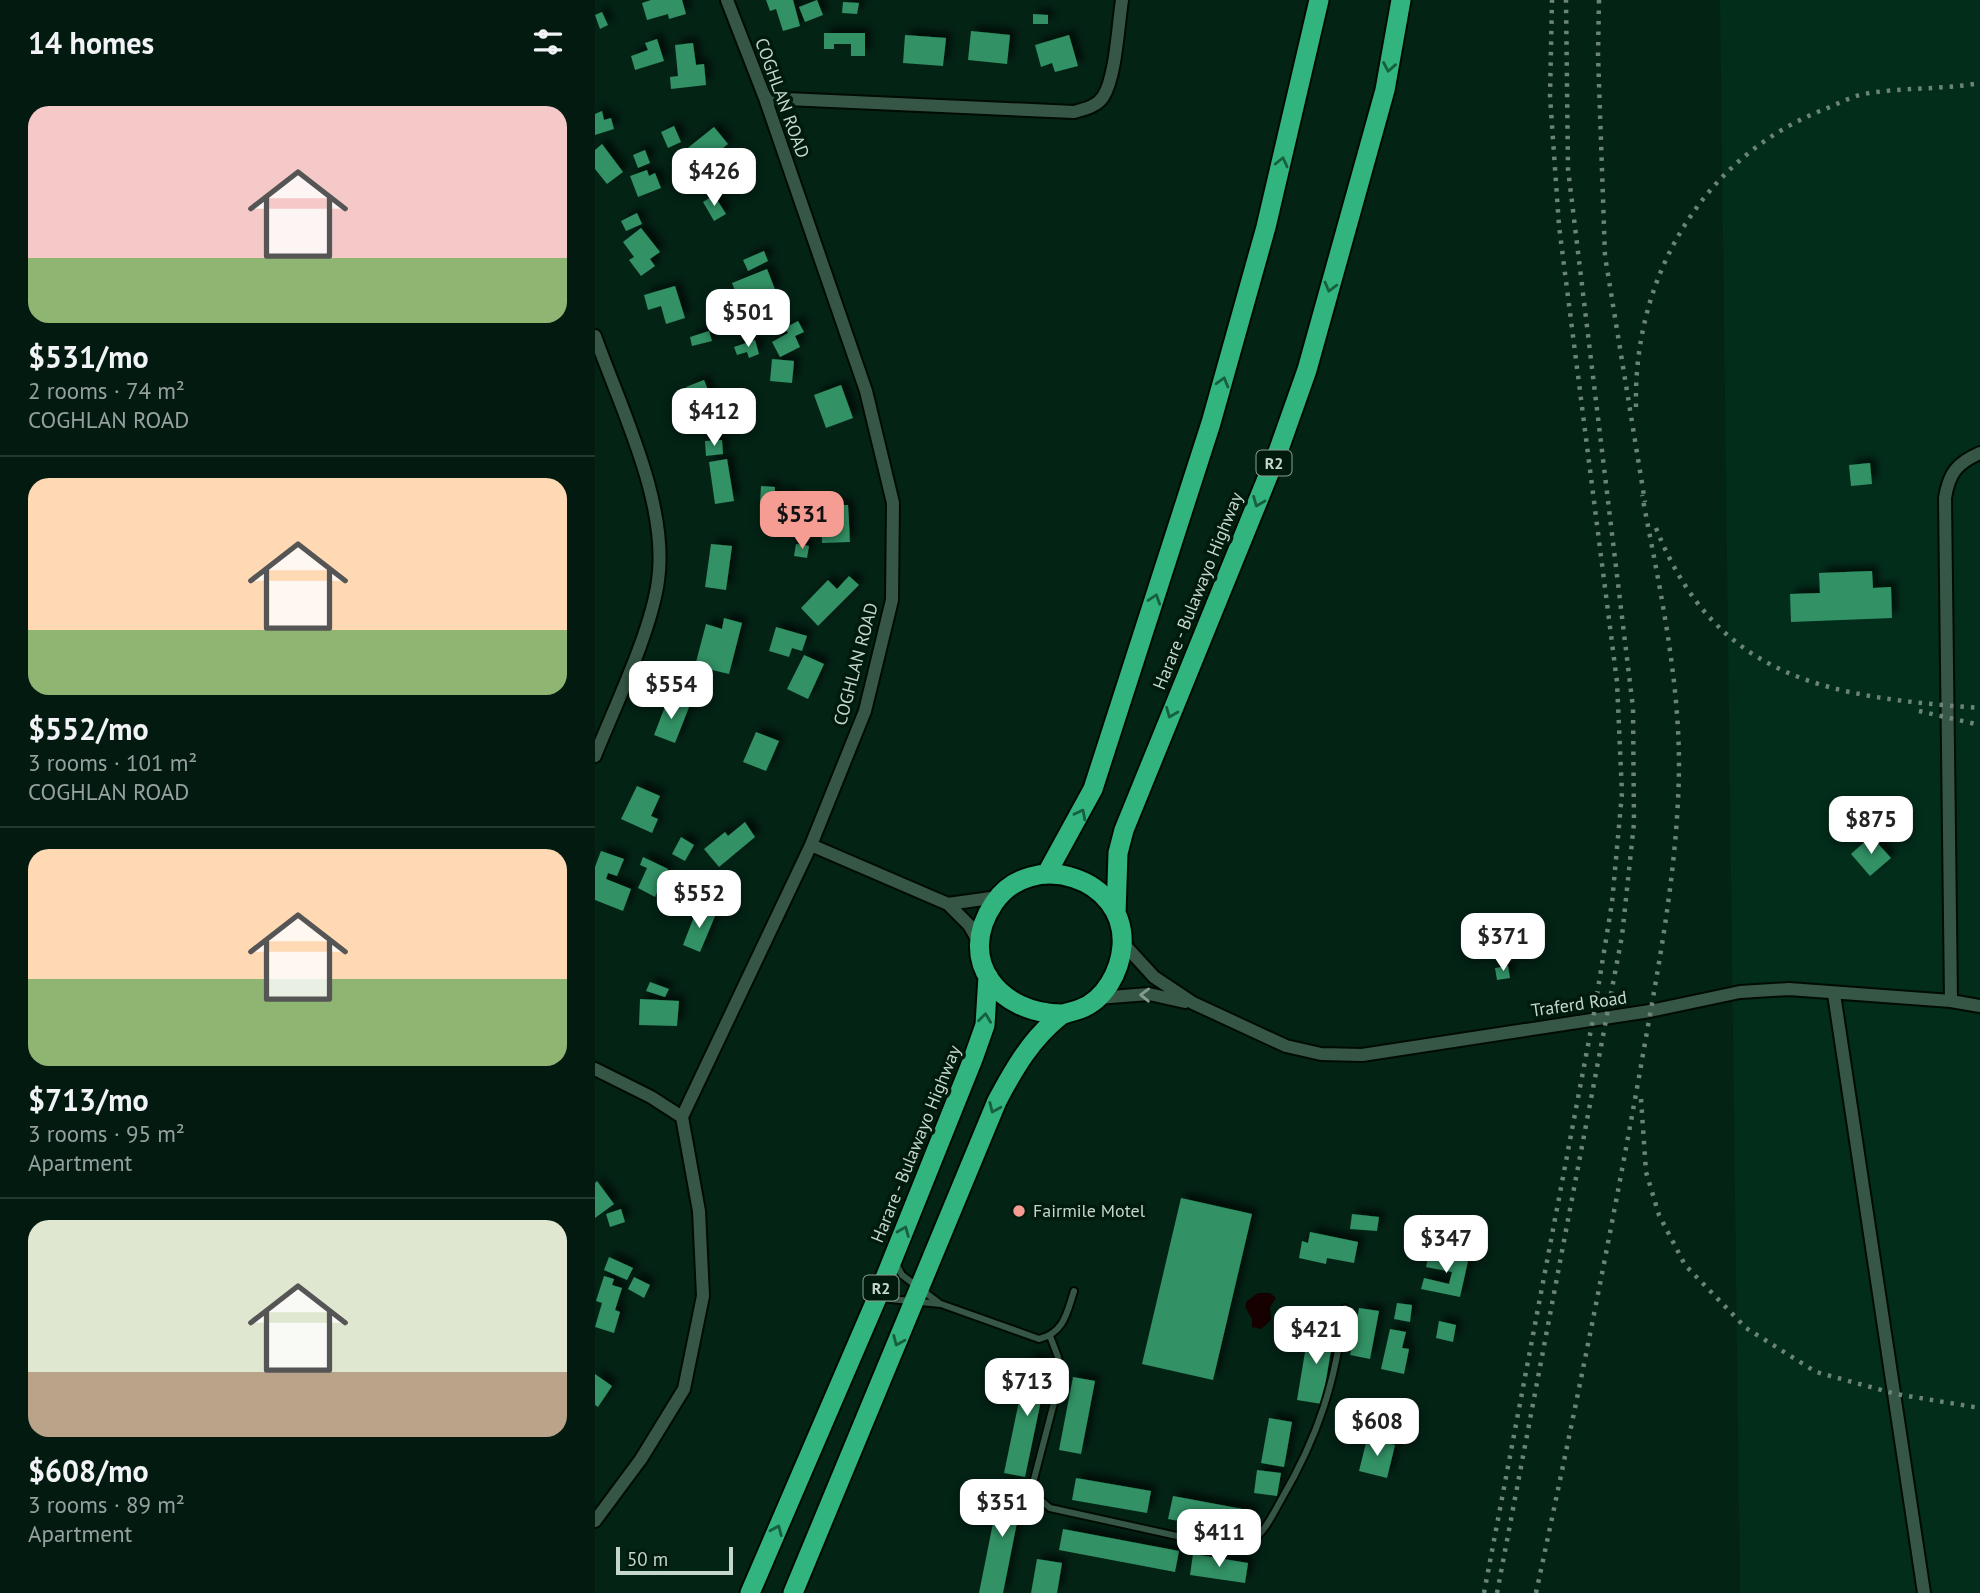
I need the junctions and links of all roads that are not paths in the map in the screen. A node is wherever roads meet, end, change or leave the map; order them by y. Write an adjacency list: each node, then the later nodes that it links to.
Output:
1 (727, 0): 5 (street, COGHLAN ROAD)
2 (1122, 0): 5 (street)
3 (1319, 0): 10 (highway, Harare - Bulawayo Highway, one-way to 3)
4 (1401, 0): 13 (highway, Harare - Bulawayo Highway / R2, one-way to 13)
5 (765, 98): 9 (street, COGHLAN ROAD)
6 (595, 337): 8 (street)
7 (1980, 453): 19 (street)
8 (595, 756)
9 (811, 845): 12 (street); 24 (street, COGHLAN ROAD)
10 (1047, 873): 11 (highway, Harare - Bulawayo Highway / R2); 13 (highway, Harare - Bulawayo Highway / R2)
11 (998, 897): 12 (street); 15 (highway)
12 (948, 904): 15 (street)
13 (1116, 914): 14 (highway, Harare - Bulawayo Highway / R2)
14 (1122, 942): 18 (highway, Harare - Bulawayo Highway / R2); 20 (street, Traferd Road)
15 (980, 944): 16 (highway, Harare - Bulawayo Highway / R2)
16 (988, 976): 22 (highway, Harare - Bulawayo Highway / R2); 25 (highway, Harare - Bulawayo Highway / R2, one-way to 16)
17 (1834, 993): 19 (street, Traferd Road); 20 (street, Traferd Road); 35 (street)
18 (1097, 998): 20 (street, Traferd Road, one-way to 18); 22 (highway, Harare - Bulawayo Highway / R2)
19 (1951, 1001): 21 (street, Traferd Road)
20 (1193, 1003)
21 (1980, 1006)
22 (1062, 1014): 27 (highway, Harare - Bulawayo Highway / R2, one-way to 27)
23 (595, 1069): 24 (street)
24 (682, 1117): 32 (street)
25 (893, 1259): 27 (lane); 28 (highway, Harare - Bulawayo Highway / R2)
26 (1074, 1291): 31 (lane)
27 (917, 1294): 28 (lane); 29 (lane); 29 (lane); 34 (highway, Harare - Bulawayo Highway / R2, one-way to 34)
28 (877, 1298): 33 (highway, Harare - Bulawayo Highway / R2, one-way to 28)
29 (941, 1304): 31 (lane)
30 (1345, 1308): 31 (lane)
31 (1050, 1336)
32 (595, 1521)
33 (750, 1593)
34 (793, 1593)
35 (1924, 1593)

